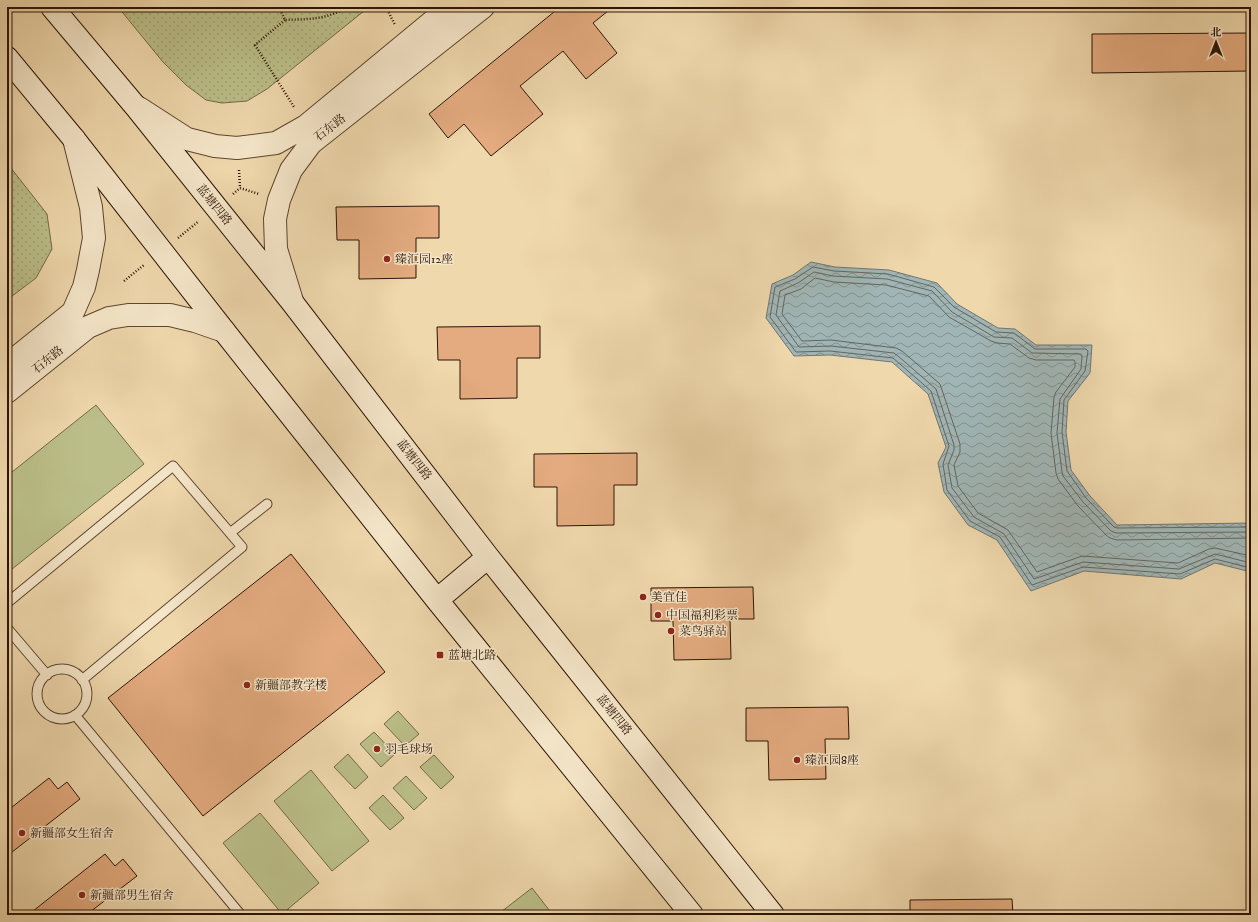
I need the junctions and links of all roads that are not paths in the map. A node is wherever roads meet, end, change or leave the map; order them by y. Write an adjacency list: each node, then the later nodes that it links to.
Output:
1 (52, 7): 5 (main road, 蓝塘四路)
2 (450, 7): 5 (main road, 石东路)
3 (483, 7): 7 (main road, 石东路)
4 (7, 58): 6 (main road)
5 (136, 106): 7 (main road, 蓝塘四路)
6 (74, 139): 8 (main road); 9 (main road, 石东路)
7 (292, 302): 13 (main road, 蓝塘四路)
8 (224, 331): 10 (main road, 石东路); 14 (main road)
9 (7, 365)
10 (7, 392)
11 (267, 504): 12 (lane)
12 (230, 533): 15 (lane); 18 (lane)
13 (488, 557): 14 (main road); 22 (main road, 蓝塘四路)
14 (437, 600): 21 (main road)
15 (7, 603)
16 (7, 628): 17 (lane)
17 (47, 675): 18 (lane); 19 (lane)
18 (82, 680): 19 (lane)
19 (75, 715): 20 (lane)
20 (241, 915)
21 (692, 915)
22 (773, 915)

